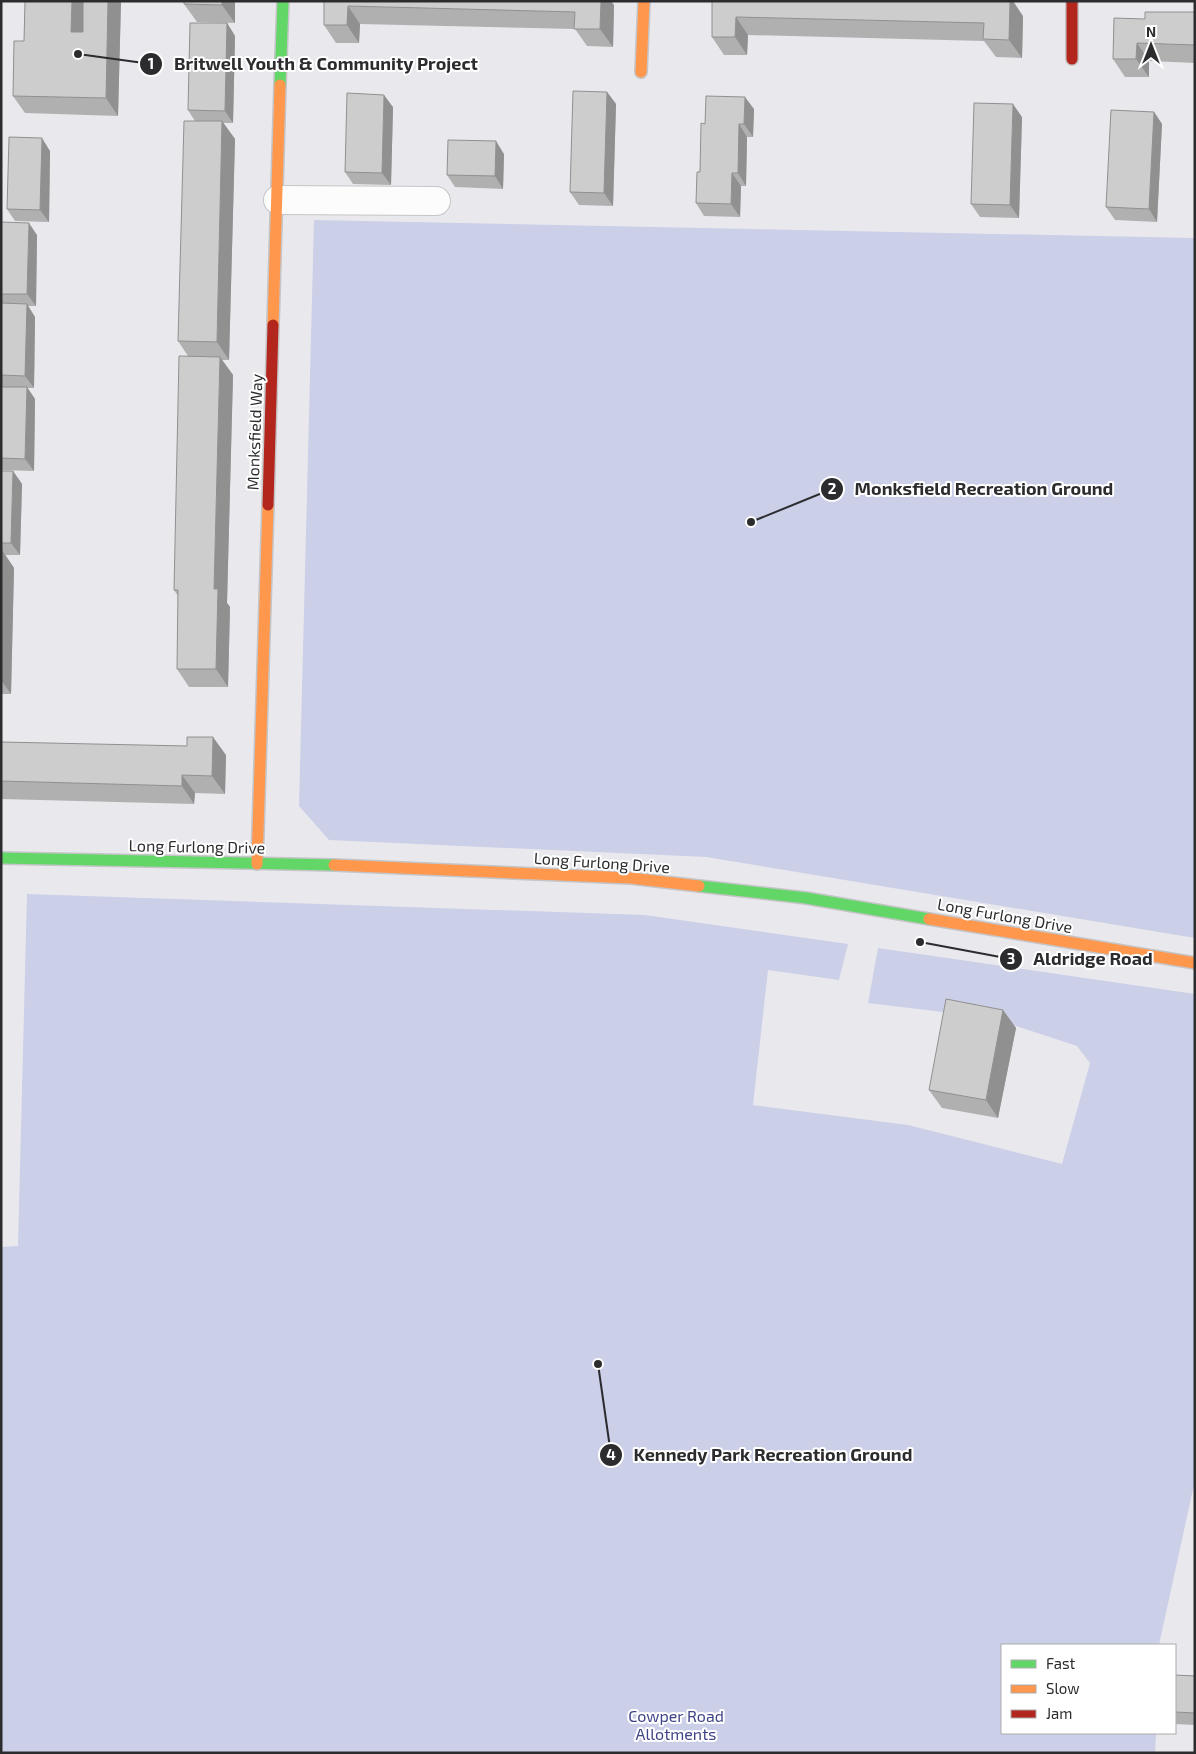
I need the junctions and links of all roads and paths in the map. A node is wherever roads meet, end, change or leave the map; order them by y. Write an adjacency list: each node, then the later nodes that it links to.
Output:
1 (283, 1): 6 (street, Monksfield Way)
2 (644, 1): 5 (street)
3 (1072, 1): 4 (street)
4 (1072, 59)
5 (641, 72)
6 (278, 200): 7 (street); 9 (street, Monksfield Way)
7 (436, 201)
8 (1, 858): 9 (street, Long Furlong Drive)
9 (257, 864): 10 (street, Long Furlong Drive)
10 (1195, 963)

